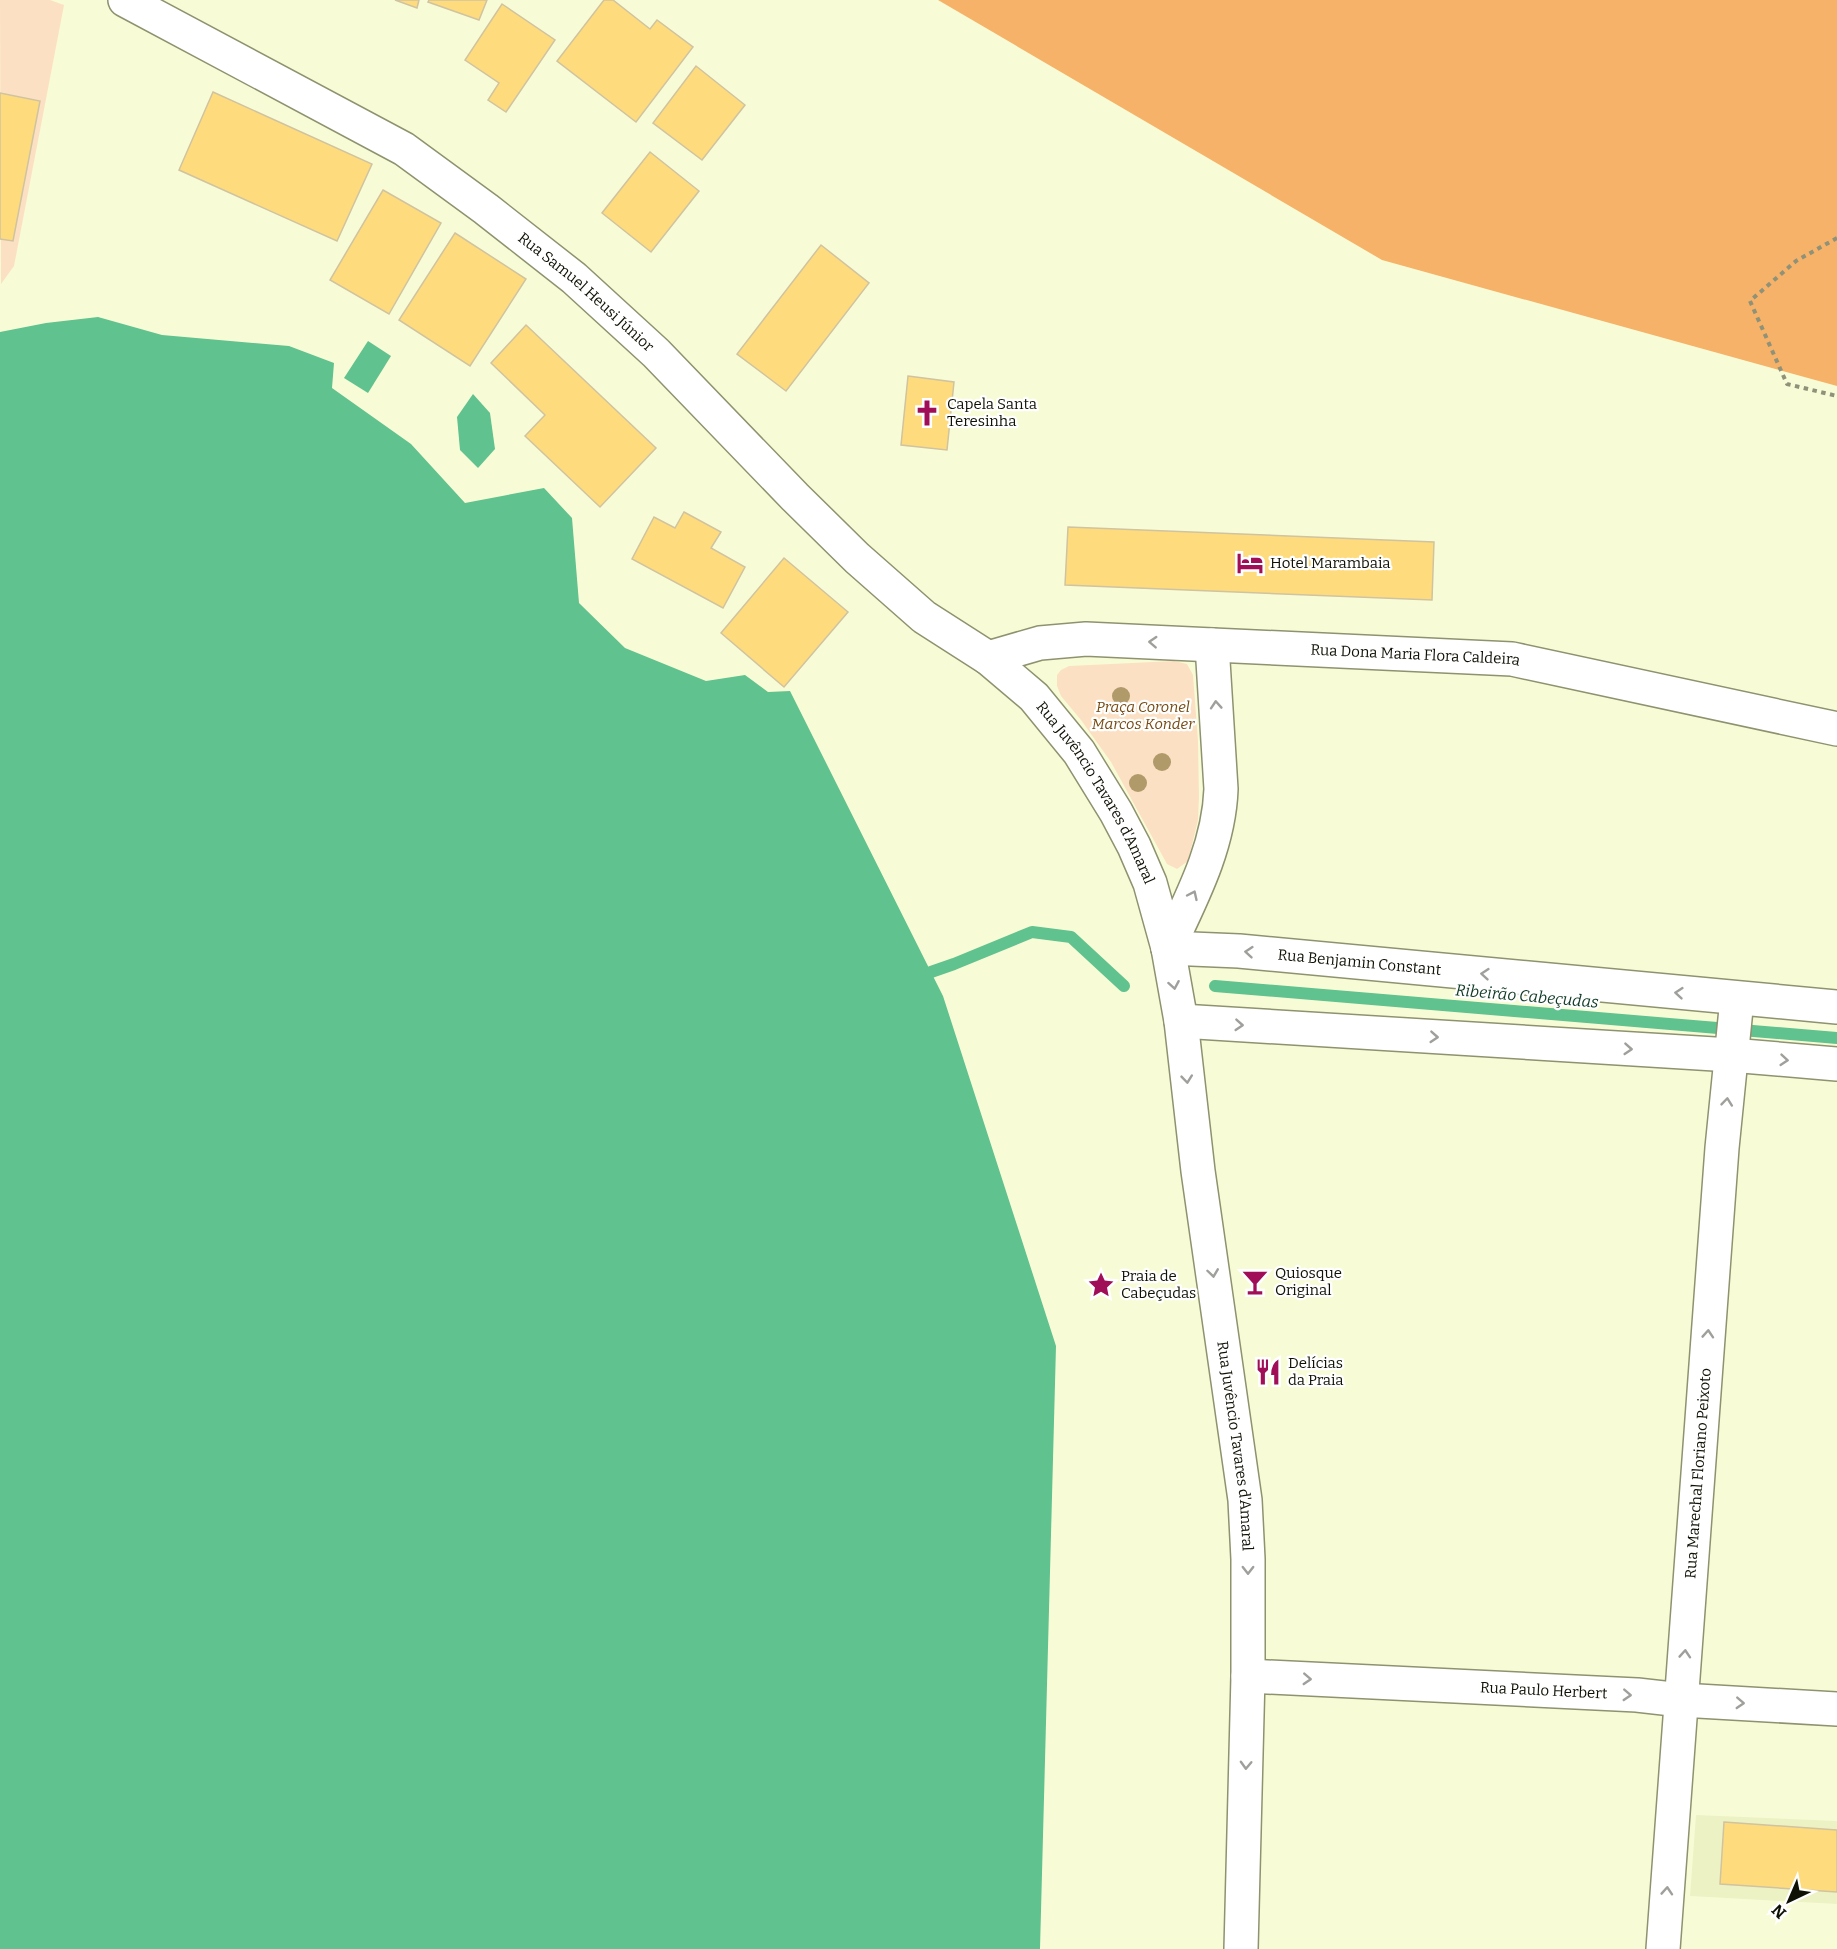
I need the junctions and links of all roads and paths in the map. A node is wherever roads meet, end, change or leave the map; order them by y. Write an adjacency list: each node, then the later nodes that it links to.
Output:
1 (125, 0): 5 (street, Rua Samuel Heusi Júnior)
2 (1837, 238): 3 (path)
3 (1837, 396)
4 (1212, 645): 5 (street, Rua Dona Maria Flora Caldeira, one-way to 5); 6 (street, Rua Dona Maria Flora Caldeira); 7 (street, one-way to 4)
5 (988, 658): 7 (street, Rua Juvêncio Tavares d'Amaral)
6 (1837, 729)
7 (1168, 948): 9 (street, Rua Juvêncio Tavares d'Amaral, one-way to 9); 10 (street, Rua Benjamin Constant, one-way to 7)
8 (1837, 1007): 10 (street, Rua Benjamin Constant)
9 (1181, 1021): 10 (street, Rua Benjamin Constant, one-way to 10); 12 (street, Rua Juvêncio Tavares d'Amaral, one-way to 12)
10 (1734, 1028): 11 (street, Rua Benjamin Constant, one-way to 11); 13 (street, Rua Marechal Floriano Peixoto, one-way to 10)
11 (1837, 1064)
12 (1248, 1676): 13 (street, Rua Paulo Herbert, one-way to 13); 15 (street, Rua Juvêncio Tavares d'Amaral, one-way to 15)
13 (1682, 1700): 14 (street, Rua Paulo Herbert, one-way to 14); 16 (street, Rua Marechal Floriano Peixoto, one-way to 13)
14 (1837, 1709)
15 (1241, 1949)
16 (1663, 1949)

